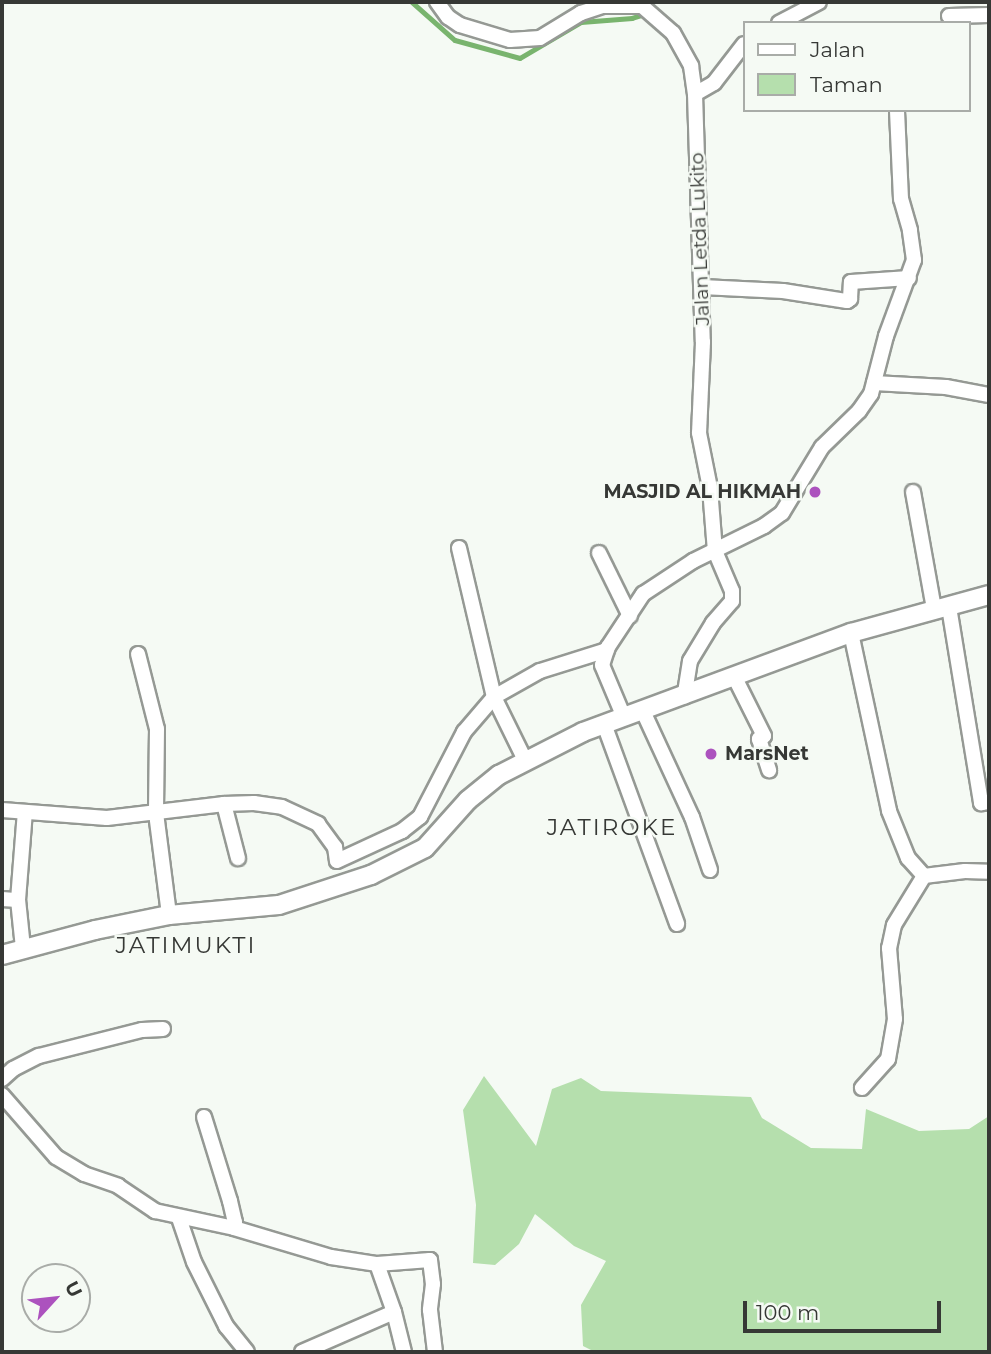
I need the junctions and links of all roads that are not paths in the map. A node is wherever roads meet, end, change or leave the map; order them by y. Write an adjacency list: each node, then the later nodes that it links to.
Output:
1 (438, 2): 3 (street, Jalan Letda Lukito)
2 (819, 2): 6 (street)
3 (643, 6): 8 (street, Jalan Letda Lukito)
4 (949, 13): 5 (street)
5 (989, 15)
6 (783, 21)
7 (743, 45): 8 (street)
8 (695, 94): 11 (street, Jalan Letda Lukito)
9 (897, 112): 10 (street)
10 (909, 278): 11 (street); 12 (street)
11 (702, 286): 16 (street, Jalan Letda Lukito)
12 (874, 383): 13 (street); 16 (street)
13 (989, 396)
14 (913, 492): 19 (street)
15 (459, 548): 25 (street)
16 (715, 551): 20 (street); 26 (street, Jalan Letda Lukito)
17 (599, 552): 20 (street)
18 (989, 596): 19 (street)
19 (942, 608): 21 (street); 32 (street)
20 (630, 616): 22 (street)
21 (851, 633): 24 (street); 41 (street)
22 (607, 650): 25 (street); 28 (street)
23 (138, 654): 36 (street)
24 (734, 676): 26 (street); 31 (street)
25 (494, 697): 30 (street); 38 (street)
26 (684, 697): 27 (street)
27 (642, 709): 28 (street); 39 (street)
28 (623, 715): 29 (street)
29 (604, 724): 30 (street); 46 (street)
30 (525, 760): 42 (street)
31 (769, 770)
32 (989, 802)
33 (223, 804): 36 (street); 37 (street); 38 (street)
34 (2, 810): 35 (street)
35 (25, 812): 36 (street); 44 (street)
36 (156, 813): 45 (street)
37 (238, 858)
38 (337, 861): 42 (street)
39 (710, 870)
40 (989, 872): 41 (street)
41 (924, 876): 51 (street)
42 (348, 882): 45 (street)
43 (2, 899): 44 (street)
44 (18, 900): 47 (street)
45 (169, 915): 47 (street)
46 (677, 924)
47 (23, 948): 48 (street)
48 (2, 955)
49 (163, 1029): 50 (street)
50 (2, 1079)
51 (862, 1088)
52 (2, 1095): 54 (street)
53 (204, 1117): 55 (street)
54 (179, 1218): 55 (street); 58 (street)
55 (234, 1228): 56 (street)
56 (377, 1264): 57 (street); 61 (street)
57 (394, 1312): 59 (street); 60 (street)
58 (247, 1352)
59 (302, 1352)
60 (404, 1352)
61 (435, 1352)

